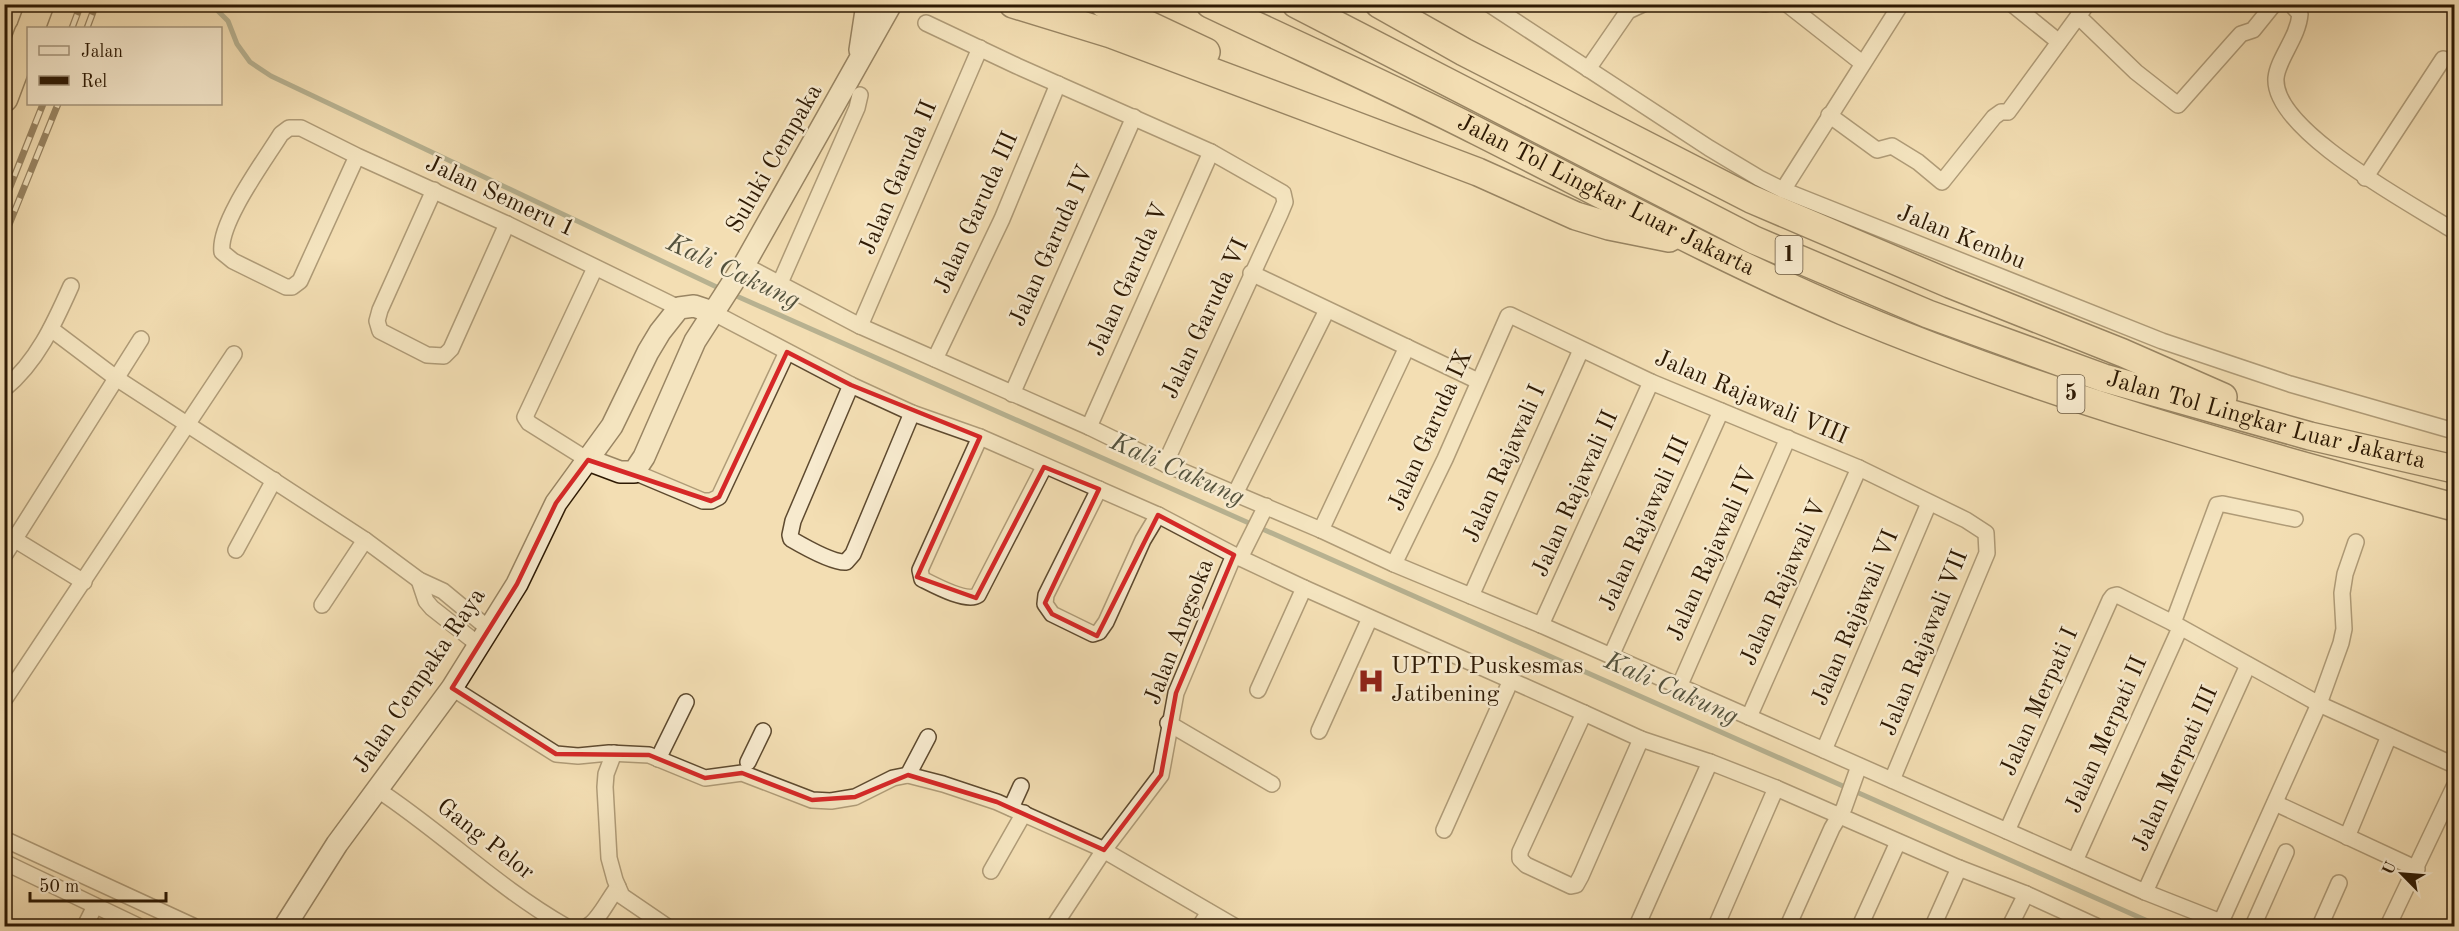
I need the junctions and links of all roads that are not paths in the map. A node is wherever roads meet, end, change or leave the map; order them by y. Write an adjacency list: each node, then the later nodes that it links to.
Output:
1 (40, 4): 19 (highway)
2 (867, 4): 25 (street)
3 (891, 4): 25 (street, Suluki Cempaka)
4 (1013, 4): 32 (highway)
5 (1104, 4): 32 (highway)
6 (1210, 4): 41 (highway, Jalan Tol Lingkar Luar Jakarta)
7 (1296, 4): 70 (highway, Jalan Tol Lingkar Luar Jakarta / 1)
8 (1379, 4): 23 (highway)
9 (1403, 4): 23 (highway)
10 (1490, 4): 27 (street, Jalan Kembu)
11 (1643, 4): 27 (street)
12 (1787, 4): 26 (street)
13 (1901, 4): 26 (street)
14 (2012, 4): 21 (street)
15 (2274, 4): 17 (street)
16 (2291, 4): 36 (street)
17 (2083, 10): 21 (street)
18 (926, 23): 22 (street)
19 (31, 27)
20 (27, 37): 30 (highway)
21 (2059, 42): 31 (street)
22 (980, 48): 28 (street); 51 (street, Jalan Garuda II)
23 (1464, 52): 70 (highway)
24 (2443, 59): 36 (street)
25 (859, 60): 44 (street, Suluki Cempaka)
26 (1862, 63): 31 (street)
27 (1588, 69): 38 (street, Jalan Kembu)
28 (1058, 84): 33 (street); 58 (street, Jalan Garuda III)
29 (860, 95): 45 (street)
30 (4, 98)
31 (1829, 115): 38 (street)
32 (1330, 116): 41 (highway)
33 (1134, 117): 34 (street); 64 (street, Jalan Garuda IV)
34 (1211, 152): 43 (street, Jalan Garuda VI); 68 (street, Jalan Garuda V)
35 (357, 156): 35 (street, Jalan Semeru 1); 37 (street, Jalan Semeru 1)
36 (2366, 178): 40 (street)
37 (434, 190): 39 (street, Jalan Semeru 1); 39 (street)
38 (1783, 190): 69 (street, Jalan Kembu)
39 (507, 224): 42 (street, Jalan Semeru 1)
40 (2454, 231)
41 (1700, 244): 83 (highway, Jalan Tol Lingkar Luar Jakarta / 5)
42 (596, 268): 48 (street, Jalan Semeru 1); 73 (street)
43 (1251, 273): 49 (street); 74 (street, Jalan Garuda VI)
44 (739, 274): 45 (street); 47 (street, Suluki Cempaka)
45 (780, 283): 51 (street)
46 (71, 286): 52 (street)
47 (717, 306): 48 (street); 56 (street); 78 (street, Suluki Cempaka)
48 (679, 308): 73 (street)
49 (1327, 310): 54 (street); 81 (street)
50 (1508, 316): 55 (street, Jalan Rajawali VIII); 60 (street, Jalan Garuda IX)
51 (860, 326): 58 (street)
52 (51, 329): 59 (street); 63 (street)
53 (141, 339): 59 (street)
54 (1407, 347): 60 (street); 88 (street)
55 (1581, 350): 61 (street, Jalan Rajawali VIII); 99 (street, Jalan Rajawali I)
56 (787, 352): 62 (street); 78 (street)
57 (234, 354): 67 (street)
58 (935, 359): 64 (street)
59 (116, 378): 67 (street); 89 (street)
60 (1478, 381): 95 (street, Jalan Garuda IX)
61 (1652, 382): 65 (street, Jalan Rajawali VIII); 102 (street, Jalan Rajawali II)
62 (851, 385): 66 (street); 66 (street)
63 (4, 389)
64 (1012, 394): 68 (street)
65 (1721, 411): 72 (street, Jalan Rajawali VIII); 105 (street, Jalan Rajawali III)
66 (912, 413): 71 (street)
67 (188, 423): 79 (street); 97 (street)
68 (1089, 427): 74 (street)
69 (2454, 431)
70 (2310, 435): 77 (highway, Jalan Tol Lingkar Luar Jakarta)
71 (980, 437): 75 (street); 75 (street)
72 (1788, 438): 76 (street, Jalan Rajawali VIII); 108 (street, Jalan Rajawali IV)
73 (588, 460): 78 (street); 104 (street, Jalan Cempaka Raya)
74 (1165, 464): 81 (street)
75 (1044, 466): 80 (street)
76 (1859, 468): 82 (street, Jalan Rajawali VIII); 115 (street, Jalan Rajawali V)
77 (2454, 469)
78 (634, 472)
79 (274, 480): 90 (street); 92 (street)
80 (1099, 489): 85 (street); 85 (street)
81 (1236, 494): 84 (street)
82 (1929, 503): 87 (street, Jalan Rajawali VIII); 122 (street, Jalan Rajawali VI)
83 (2454, 507)
84 (1263, 513): 88 (street); 94 (street, Jalan Angsoka)
85 (1158, 514): 94 (street)
86 (2295, 519): 103 (street, Jalan Merpati II)
87 (1976, 526): 130 (street, Jalan Rajawali VII)
88 (1321, 530): 95 (street)
89 (10, 536): 93 (street); 97 (street)
90 (365, 540): 96 (street); 100 (street)
91 (2356, 542): 113 (street)
92 (236, 550)
93 (4, 556)
94 (1237, 556): 98 (street); 116 (street, Jalan Angsoka)
95 (1394, 564): 99 (street)
96 (419, 580): 104 (street); 104 (street)
97 (84, 582): 111 (street)
98 (1304, 588): 101 (street); 110 (street)
99 (1471, 596): 102 (street)
100 (322, 605)
101 (1370, 618): 107 (street); 118 (street)
102 (1541, 625): 105 (street)
103 (2177, 625): 106 (street); 140 (street, Jalan Merpati I); 147 (street, Jalan Merpati II)
104 (484, 637): 109 (street, Jalan Cempaka Raya)
105 (1611, 656): 108 (street)
106 (2248, 665): 113 (street); 153 (street, Jalan Merpati III)
107 (1511, 680): 114 (street); 139 (street)
108 (1679, 687): 115 (street)
109 (452, 688): 123 (street); 134 (street, Jalan Cempaka Raya)
110 (1258, 690)
111 (4, 700)
112 (686, 702): 124 (street)
113 (2319, 704): 119 (street); 136 (street)
114 (1584, 713): 121 (street); 121 (street)
115 (1749, 717): 122 (street)
116 (1168, 723): 131 (street); 144 (street, Jalan Angsoka)
117 (763, 731): 125 (street)
118 (1319, 731)
119 (2388, 736): 127 (street); 141 (street)
120 (928, 737): 129 (street)
121 (1641, 739): 126 (street)
122 (1824, 750): 128 (street)
123 (615, 753): 124 (street); 152 (street)
124 (658, 759): 129 (street)
125 (748, 762)
126 (1710, 762): 135 (street); 169 (street)
127 (2454, 765)
128 (1858, 772): 130 (street); 138 (street)
129 (908, 775): 137 (street)
130 (1892, 780): 140 (street)
131 (1272, 784)
132 (1021, 786): 137 (street)
133 (2454, 787): 149 (street)
134 (378, 790): 162 (street, Jalan Cempaka Raya); 163 (street, Gang Pelor)
135 (1773, 795): 138 (street); 170 (street)
136 (2275, 802): 141 (street); 157 (street)
137 (1018, 810): 144 (street); 150 (street)
138 (1841, 812): 143 (street); 171 (street)
139 (1444, 830)
140 (2007, 831): 147 (street)
141 (2347, 837): 149 (street)
142 (8, 841): 146 (street); 161 (street)
143 (1898, 842): 148 (street); 172 (street)
144 (1101, 848): 156 (street); 166 (street, Jalan Angsoka)
145 (2286, 852): 175 (street)
146 (4, 860): 155 (street)
147 (2075, 861): 153 (street)
148 (1959, 868): 154 (street); 173 (street)
149 (2416, 869): 177 (street)
150 (991, 871)
151 (2340, 883): 176 (street)
152 (618, 887): 164 (street); 165 (street)
153 (2145, 892): 157 (street)
154 (2026, 894): 158 (street); 174 (street)
155 (95, 906): 159 (street); 160 (street)
156 (1209, 912): 167 (street); 168 (street)
157 (2224, 924)
158 (2086, 925)
159 (85, 927)
160 (138, 927)
161 (193, 927)
162 (285, 927)
163 (565, 927)
164 (588, 927)
165 (666, 927)
166 (1054, 927)
167 (1200, 927)
168 (1234, 927)
169 (1637, 927)
170 (1716, 927)
171 (1788, 927)
172 (1860, 927)
173 (1932, 927)
174 (2010, 927)
175 (2253, 927)
176 (2320, 927)
177 (2388, 927)

